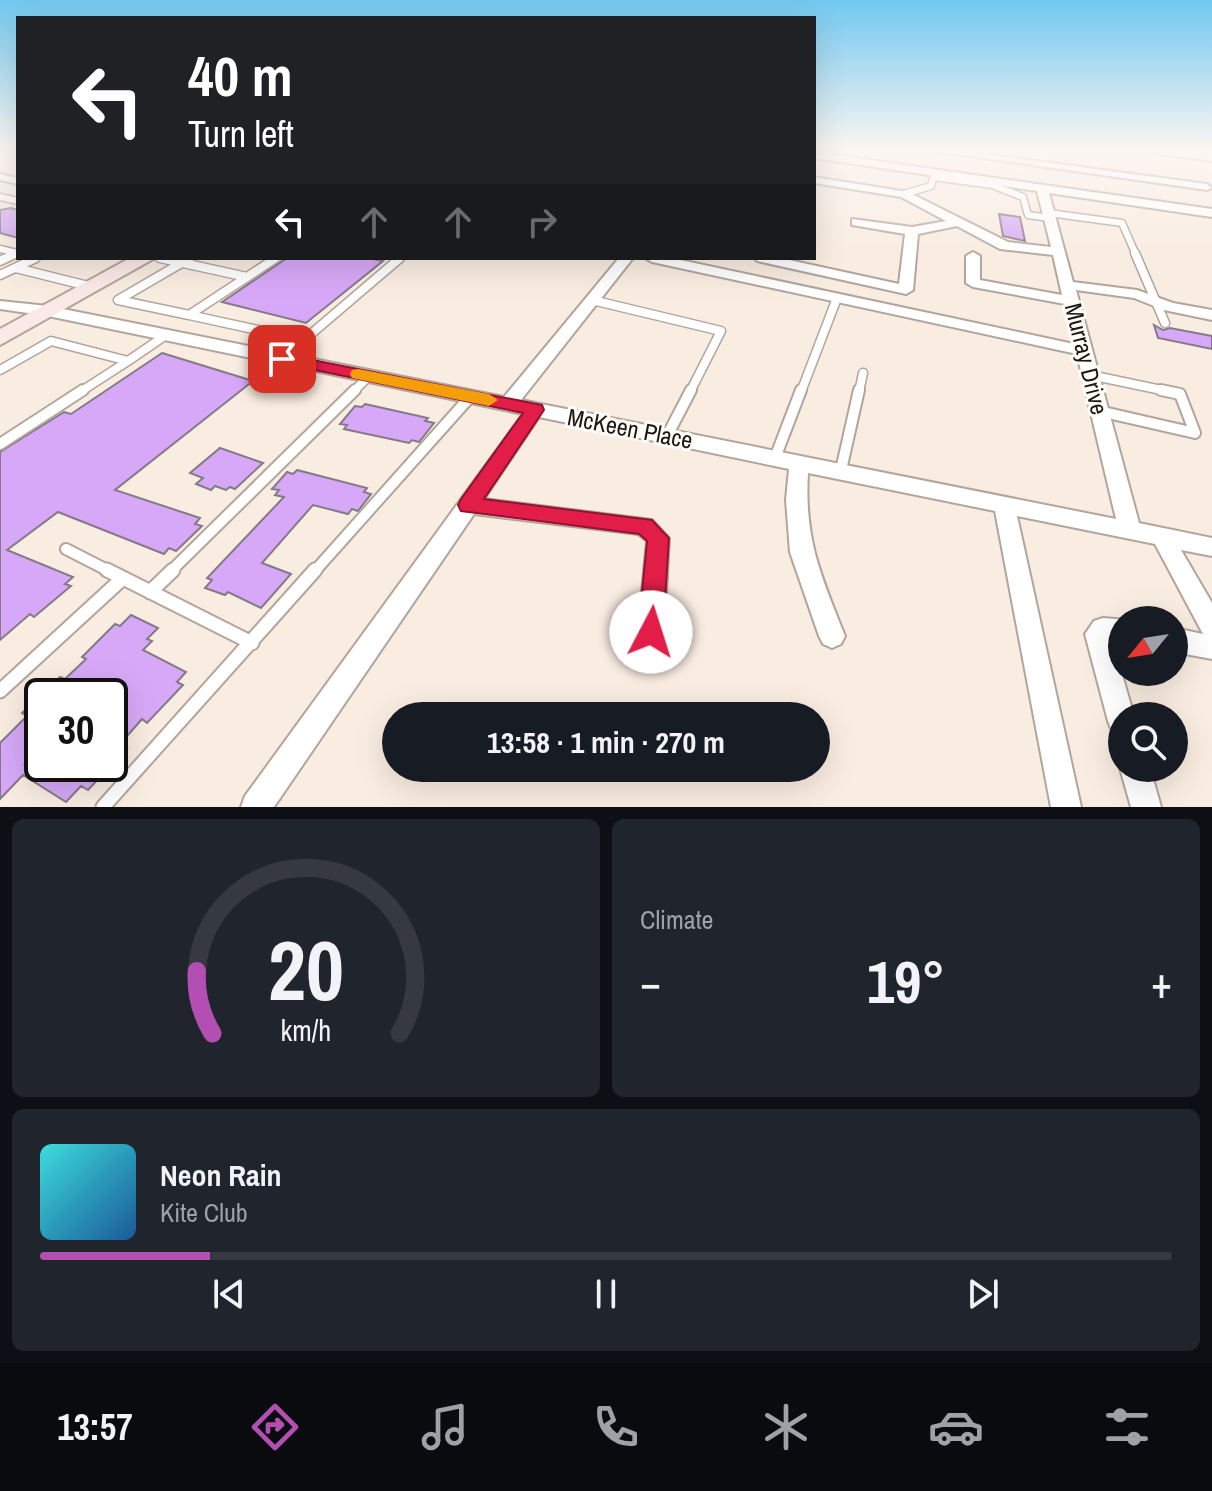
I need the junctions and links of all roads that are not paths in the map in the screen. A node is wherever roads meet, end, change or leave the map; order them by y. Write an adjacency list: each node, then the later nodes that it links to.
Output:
1 (863, 188): 6 (street)
2 (925, 188): 6 (lane)
3 (1000, 188): 8 (lane)
4 (1040, 188): 5 (street)
5 (1050, 189): 7 (street); 8 (street, Murray Drive)
6 (904, 194): 10 (street)
7 (1212, 213)
8 (1050, 216): 12 (street, Murray Drive); 31 (lane)
9 (856, 222): 11 (street)
10 (958, 222): 11 (street); 12 (street)
11 (912, 231): 22 (street)
12 (1059, 252): 28 (street, Murray Drive)
13 (973, 256): 28 (street)
14 (32, 260): 24 (lane)
15 (141, 260): 27 (main road)
16 (168, 260): 23 (lane)
17 (186, 260): 23 (lane)
18 (273, 260): 26 (lane)
19 (399, 260): 39 (lane)
20 (624, 260): 30 (street)
21 (661, 260): 29 (street)
22 (771, 260)
23 (181, 263): 26 (lane); 34 (lane)
24 (16, 268): 25 (lane); 27 (lane)
25 (0, 275)
26 (247, 277): 34 (lane)
27 (92, 287): 33 (main road)
28 (1069, 293): 31 (street); 40 (street, Murray Drive)
29 (837, 298): 40 (street); 53 (lane)
30 (592, 300): 48 (street); 51 (lane)
31 (1155, 302): 35 (street); 36 (lane)
32 (0, 305): 33 (street, McKeen Place)
33 (48, 311): 37 (street, McKeen Place); 38 (main road)
34 (189, 315): 39 (lane)
35 (1212, 315)
36 (1165, 323)
37 (166, 335): 41 (street, McKeen Place); 42 (lane)
38 (2, 336)
39 (304, 340): 41 (lane)
40 (1084, 351): 45 (street, Murray Drive)
41 (282, 359): 46 (street, McKeen Place)
42 (128, 361): 43 (lane); 52 (lane)
43 (0, 370)
44 (863, 373): 55 (lane)
45 (1090, 375): 50 (street, Murray Drive); 50 (lane)
46 (369, 376): 47 (street, McKeen Place); 63 (lane)
47 (470, 397): 48 (street, McKeen Place); 68 (lane)
48 (508, 404): 49 (street, McKeen Place)
49 (535, 410): 51 (street, McKeen Place); 56 (street)
50 (1099, 411): 58 (street, Murray Drive)
51 (667, 436): 53 (street, McKeen Place)
52 (0, 444)
53 (775, 458): 54 (street, McKeen Place)
54 (799, 463): 55 (street, McKeen Place); 67 (street)
55 (841, 470): 57 (street, McKeen Place)
56 (468, 505): 66 (street); 75 (street)
57 (1004, 505): 58 (street, McKeen Place); 76 (street)
58 (1130, 530): 59 (street, McKeen Place)
59 (1162, 537): 60 (street, McKeen Place); 64 (street)
60 (1212, 547)
61 (66, 549): 62 (lane)
62 (123, 578): 63 (lane); 72 (lane)
63 (150, 592): 68 (lane)
64 (1212, 626)
65 (1108, 629): 71 (street)
66 (651, 632)
67 (832, 636)
68 (252, 643): 74 (lane)
69 (1188, 643): 70 (street)
70 (1212, 647)
71 (1108, 670)
72 (0, 691)
73 (1139, 782): 77 (street)
74 (103, 807)
75 (256, 807)
76 (1066, 807)
77 (1146, 807)

